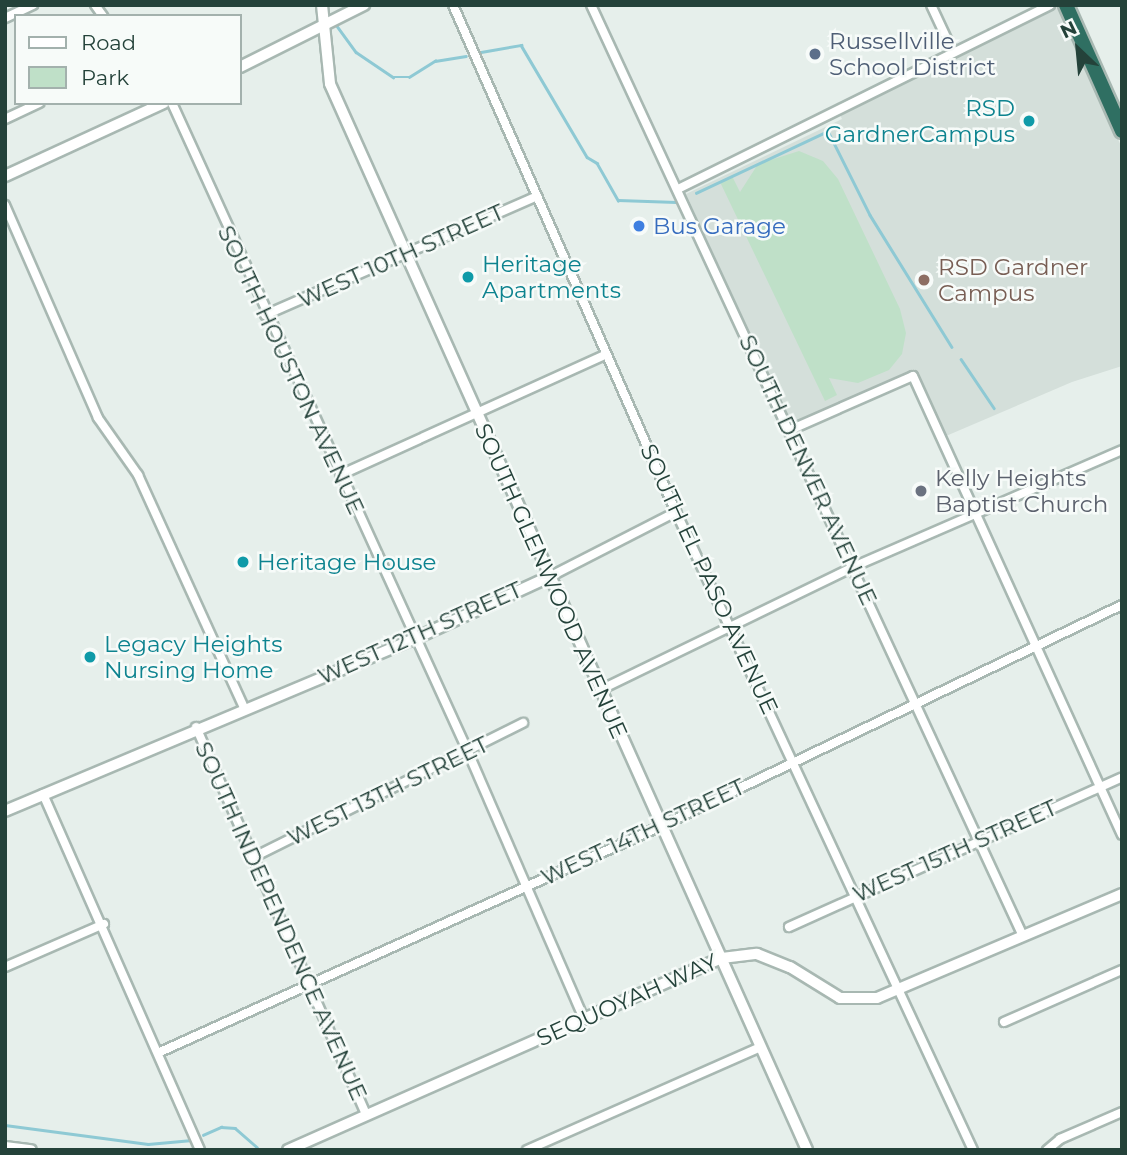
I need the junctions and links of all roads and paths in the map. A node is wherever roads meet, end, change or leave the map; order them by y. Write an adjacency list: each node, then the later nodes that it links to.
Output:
1 (33, 5): 9 (street)
2 (322, 5): 10 (street, SOUTH GLENWOOD AVENUE)
3 (364, 5): 10 (street)
4 (453, 5): 20 (street, SOUTH EL PASO AVENUE)
5 (592, 5): 19 (street, SOUTH DENVER AVENUE)
6 (931, 5): 11 (street)
7 (1050, 5): 11 (street)
8 (1066, 5): 17 (highway)
9 (5, 18)
10 (324, 26): 12 (street); 22 (street, SOUTH GLENWOOD AVENUE)
11 (952, 50): 19 (street)
12 (242, 66)
13 (35, 105): 16 (street)
14 (160, 105): 18 (street)
15 (173, 105): 23 (street, SOUTH HOUSTON AVENUE)
16 (5, 119)
17 (1122, 131)
18 (5, 176)
19 (678, 189): 26 (street, SOUTH DENVER AVENUE)
20 (537, 196): 22 (street, WEST 10TH STREET); 24 (street, SOUTH EL PASO AVENUE)
21 (5, 205): 39 (street)
22 (406, 254): 23 (street, WEST 10TH STREET); 25 (street, SOUTH GLENWOOD AVENUE)
23 (265, 315): 28 (street, SOUTH HOUSTON AVENUE)
24 (605, 355): 25 (street); 29 (street, SOUTH EL PASO AVENUE)
25 (475, 413): 28 (street); 32 (street, SOUTH GLENWOOD AVENUE)
26 (790, 430): 30 (street); 31 (street, SOUTH DENVER AVENUE)
27 (1122, 450): 30 (street)
28 (340, 475): 35 (street, SOUTH HOUSTON AVENUE)
29 (676, 512): 32 (street, WEST 12TH STREET); 34 (street, SOUTH EL PASO AVENUE)
30 (975, 513): 31 (street); 36 (street)
31 (853, 568): 34 (street); 38 (street, SOUTH DENVER AVENUE)
32 (549, 577): 35 (street, WEST 12TH STREET); 37 (street, SOUTH GLENWOOD AVENUE)
33 (1122, 604): 36 (street, WEST 14TH STREET)
34 (731, 625): 37 (street); 43 (street, SOUTH EL PASO AVENUE)
35 (414, 639): 39 (street, WEST 12TH STREET); 42 (street, SOUTH HOUSTON AVENUE)
36 (1036, 647): 38 (street, WEST 14TH STREET); 45 (street)
37 (600, 690): 48 (street, SOUTH GLENWOOD AVENUE)
38 (915, 706): 43 (street, WEST 14TH STREET); 50 (street, SOUTH DENVER AVENUE)
39 (244, 708): 41 (street, WEST 12TH STREET)
40 (523, 723): 42 (street, WEST 13TH STREET)
41 (196, 727): 46 (street, WEST 12TH STREET); 51 (street, SOUTH INDEPENDENCE AVENUE)
42 (468, 752): 51 (street, WEST 13TH STREET); 52 (street, SOUTH HOUSTON AVENUE)
43 (794, 761): 48 (street, WEST 14TH STREET); 54 (street, SOUTH EL PASO AVENUE)
44 (1122, 776): 45 (street, WEST 15TH STREET)
45 (1099, 787): 49 (street); 50 (street, WEST 15TH STREET)
46 (43, 794): 47 (street, WEST 12TH STREET); 55 (street)
47 (5, 811)
48 (663, 825): 52 (street, WEST 14TH STREET); 58 (street, SOUTH GLENWOOD AVENUE)
49 (1122, 835)
50 (979, 839): 54 (street, WEST 15TH STREET); 57 (street, SOUTH DENVER AVENUE)
51 (252, 858): 61 (street, SOUTH INDEPENDENCE AVENUE)
52 (525, 887): 61 (street, WEST 14TH STREET); 63 (street, SOUTH HOUSTON AVENUE)
53 (1122, 894): 57 (street, SEQUOYAH WAY)
54 (855, 897): 56 (street, WEST 15TH STREET); 62 (street, SOUTH EL PASO AVENUE)
55 (104, 924): 59 (street); 66 (street)
56 (789, 927)
57 (1023, 936): 62 (street, SEQUOYAH WAY)
58 (722, 958): 62 (street, SEQUOYAH WAY); 63 (street, SEQUOYAH WAY); 65 (street, SOUTH GLENWOOD AVENUE)
59 (5, 967)
60 (1122, 970): 64 (street)
61 (311, 987): 66 (street, WEST 14TH STREET); 68 (street, SOUTH INDEPENDENCE AVENUE)
62 (899, 991): 75 (street, SOUTH EL PASO AVENUE)
63 (584, 1018): 68 (street, SEQUOYAH WAY)
64 (1004, 1022)
65 (760, 1047): 73 (street); 74 (street, SOUTH GLENWOOD AVENUE)
66 (160, 1052): 71 (street)
67 (1122, 1112): 76 (street)
68 (366, 1115): 72 (street, SEQUOYAH WAY)
69 (5, 1147): 70 (street)
70 (31, 1150)
71 (200, 1150)
72 (288, 1150)
73 (527, 1150)
74 (807, 1150)
75 (973, 1150)
76 (1047, 1150)

